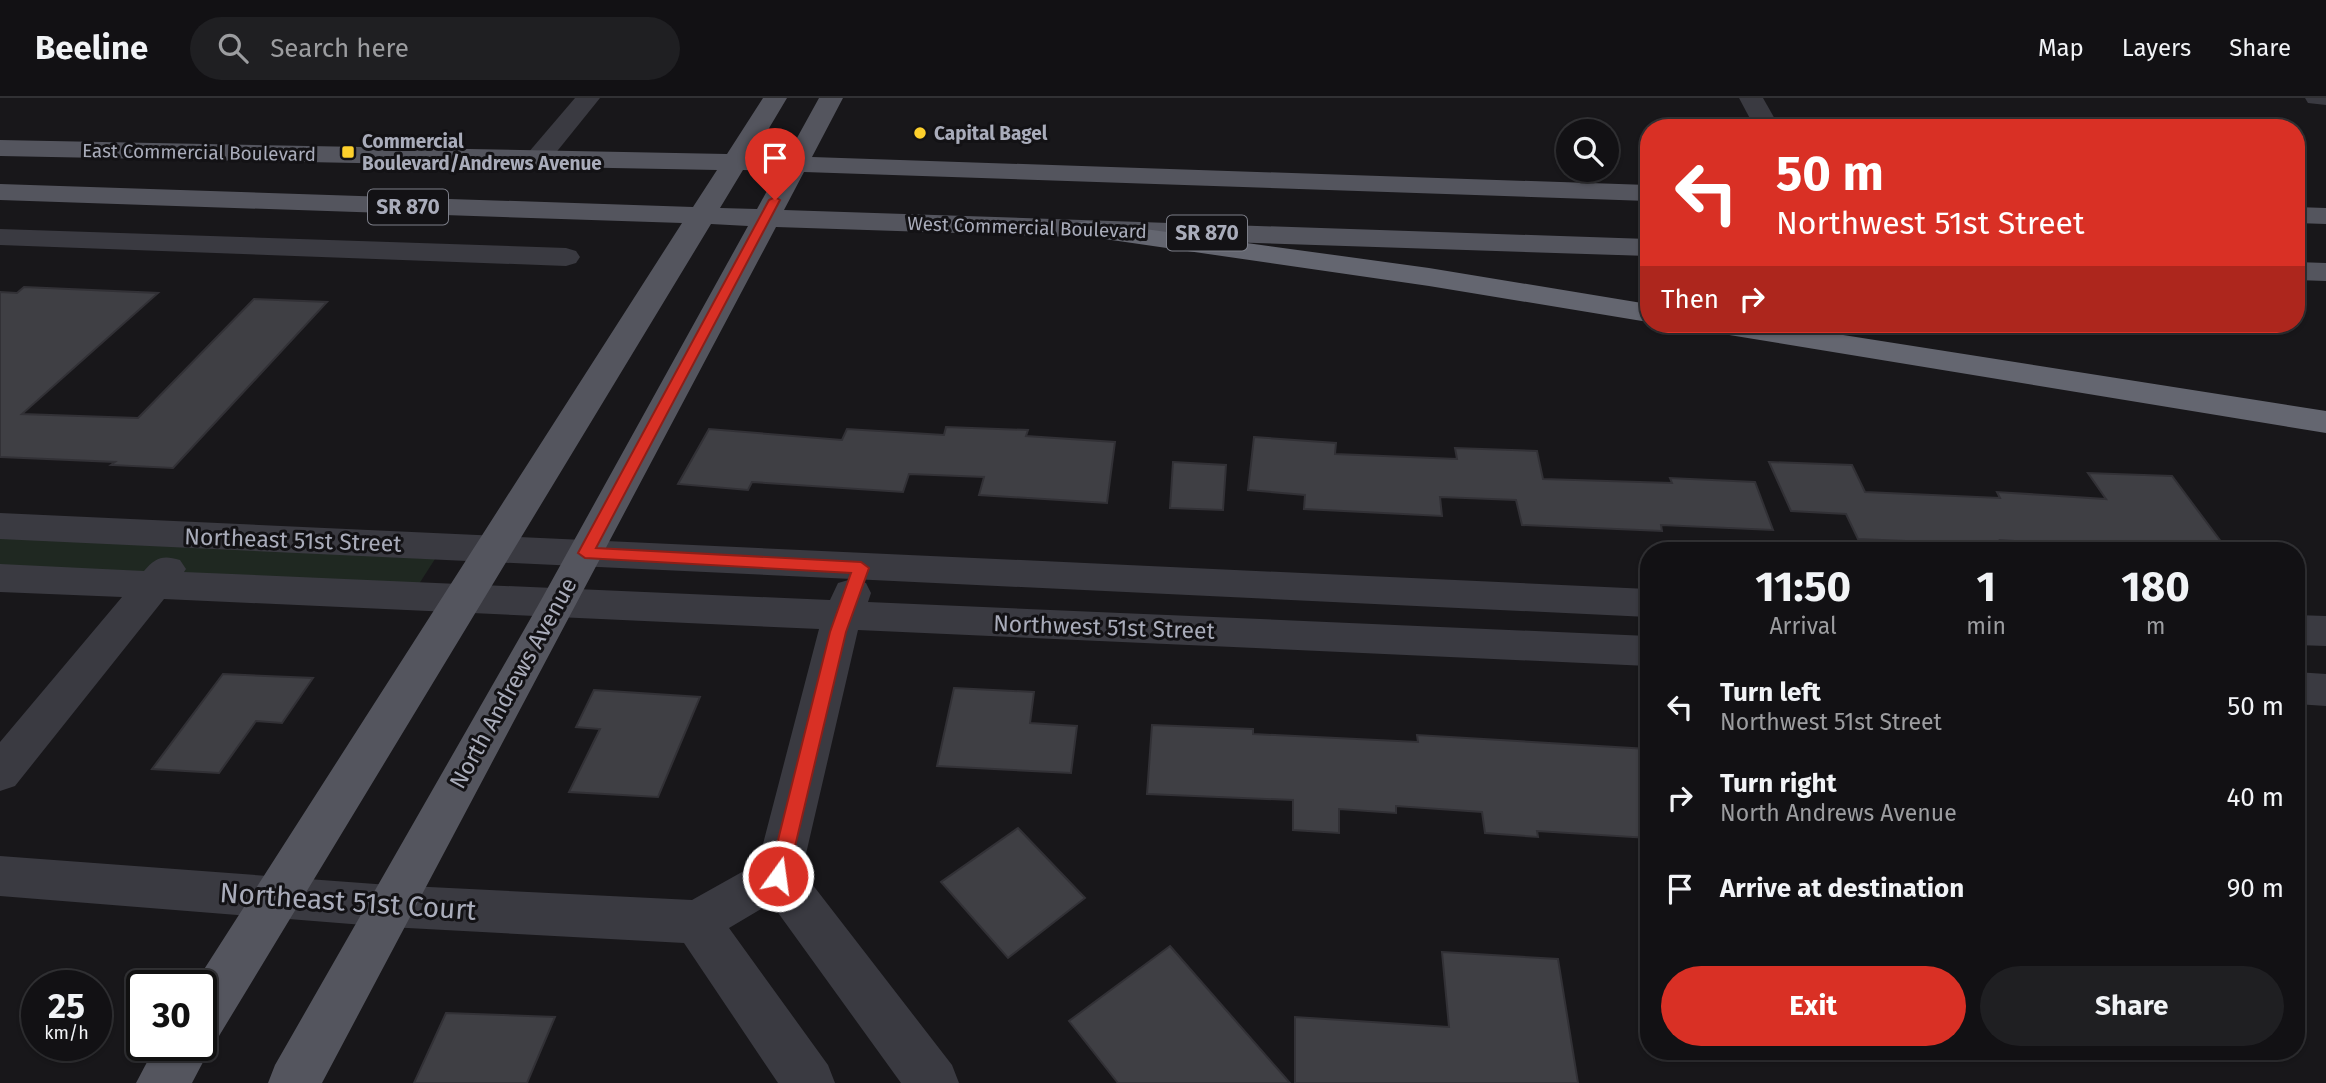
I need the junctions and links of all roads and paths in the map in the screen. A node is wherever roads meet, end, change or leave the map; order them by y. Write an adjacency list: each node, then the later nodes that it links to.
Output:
1 (588, 98): 11 (street)
2 (775, 98): 12 (main road)
3 (831, 98): 13 (main road, North Andrews Avenue)
4 (1752, 98): 7 (street)
5 (2317, 98): 6 (street)
6 (2326, 98)
7 (1763, 119)
8 (0, 148): 9 (main road, East Commercial Boulevard / SR 870)
9 (33, 149): 10 (main road); 11 (main road, East Commercial Boulevard / SR 870)
10 (0, 159)
11 (537, 159): 12 (main road, East Commercial Boulevard / SR 870)
12 (734, 162): 13 (main road, SR 870); 18 (main road)
13 (794, 164): 15 (main road, SR 870); 19 (main road, North Andrews Avenue)
14 (0, 192): 18 (main road, East Commercial Boulevard / SR 870)
15 (1640, 193)
16 (2305, 215): 17 (main road)
17 (2326, 216)
18 (700, 217): 19 (main road, West Commercial Boulevard / SR 870); 31 (main road)
19 (765, 219): 20 (main road, West Commercial Boulevard / SR 870); 32 (main road, North Andrews Avenue)
20 (1087, 229): 22 (main road, West Commercial Boulevard / SR 870); 26 (highway)
21 (0, 237): 23 (street)
22 (1640, 248)
23 (566, 257)
24 (2305, 271): 25 (main road)
25 (2326, 272)
26 (1640, 312)
27 (1773, 333): 28 (highway)
28 (2326, 422)
29 (0, 526): 30 (street, Northeast 51st Street)
30 (196, 536): 31 (street, Northeast 51st Street); 35 (street)
31 (493, 549): 32 (street, Northeast 51st Street); 36 (main road)
32 (585, 553): 33 (street, Northwest 51st Street); 37 (main road, North Andrews Avenue)
33 (861, 568): 38 (street, Northwest 51st Street); 39 (street)
34 (0, 578): 35 (street)
35 (155, 585): 36 (street); 45 (street)
36 (462, 599): 37 (street); 48 (main road)
37 (559, 603): 39 (street, Northwest 51st Street); 49 (main road, North Andrews Avenue)
38 (1640, 603)
39 (844, 616): 42 (street, Northwest 51st Street); 47 (street)
40 (2305, 630): 41 (street)
41 (2326, 631)
42 (1640, 651)
43 (2305, 689): 44 (street)
44 (2326, 690)
45 (0, 773)
46 (0, 876): 48 (street, Northeast 51st Court)
47 (778, 876): 50 (street); 56 (street)
48 (276, 896): 49 (street, Northeast 51st Court); 51 (main road)
49 (390, 906): 50 (street, Northeast 51st Court); 54 (main road, North Andrews Avenue)
50 (697, 922): 55 (street)
51 (217, 993)
52 (176, 1061): 53 (main road)
53 (162, 1083)
54 (294, 1083)
55 (809, 1083)
56 (933, 1083)

